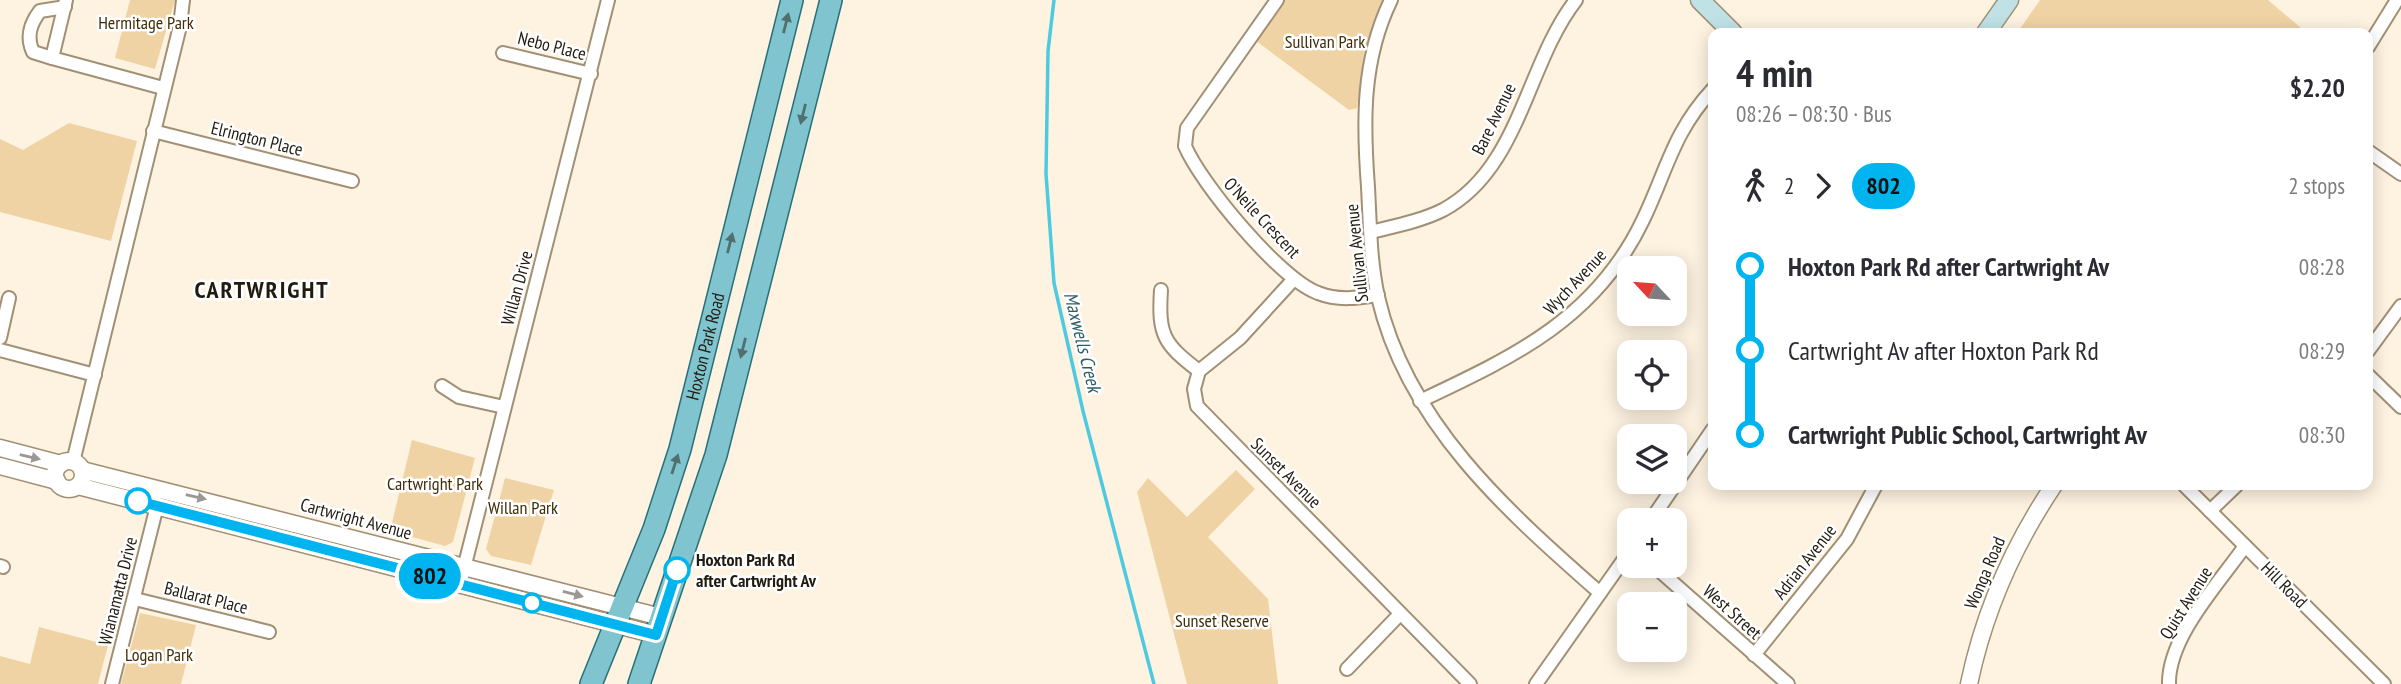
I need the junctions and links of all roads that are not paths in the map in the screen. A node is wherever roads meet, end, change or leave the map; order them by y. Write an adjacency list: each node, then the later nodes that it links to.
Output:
1 (183, 0): 18 (street)
2 (608, 0): 17 (street, Willan Drive)
3 (792, 0): 60 (main road, Hoxton Park Road, one-way to 3)
4 (831, 0): 61 (main road, one-way to 61)
5 (1277, 0): 25 (street, O'Neile Crescent)
6 (1391, 0): 24 (street, Sullivan Avenue)
7 (1576, 0): 24 (street, Bare Avenue)
8 (1700, 0): 12 (main road)
9 (2009, 0): 13 (main road)
10 (2397, 0): 14 (street)
11 (66, 4): 16 (street); 16 (street)
12 (1728, 28)
13 (1989, 28)
14 (2373, 39)
15 (503, 53): 17 (street, Nebo Place)
16 (52, 58): 18 (street)
17 (592, 74): 38 (street, Willan Drive)
18 (163, 88): 20 (street)
19 (1708, 95): 37 (street, Wych Avenue)
20 (153, 131): 23 (street, Elrington Place); 34 (street)
21 (2373, 154): 22 (street)
22 (2401, 174)
23 (352, 181)
24 (1371, 232): 27 (street, Sullivan Avenue)
25 (1294, 279): 27 (street, O'Neile Crescent); 33 (street)
26 (1161, 290): 33 (street)
27 (1378, 295): 37 (street, Sullivan Avenue)
28 (9, 298): 30 (street)
29 (2401, 306): 31 (street)
30 (0, 338)
31 (2373, 344)
32 (0, 350): 34 (street)
33 (1199, 371): 59 (street, Sunset Avenue)
34 (95, 375): 43 (street)
35 (2373, 380): 39 (street)
36 (442, 386): 38 (street)
37 (1420, 401): 57 (street, Sullivan Avenue)
38 (504, 407): 53 (street, Willan Drive)
39 (2401, 407)
40 (1708, 436): 50 (street)
41 (0, 448): 43 (street, Cartwright Avenue, one-way to 43)
42 (0, 466): 43 (street)
43 (73, 470): 44 (street, Cartwright Avenue); 49 (street, Cartwright Avenue)
44 (127, 481): 49 (street); 53 (street, Cartwright Avenue, one-way to 53)
45 (1873, 490): 63 (street, Adrian Avenue)
46 (2051, 490): 71 (street, Wonga Road)
47 (2190, 490): 51 (street, Hill Road)
48 (2232, 490): 51 (street)
49 (157, 506): 56 (street, Cartwright Avenue); 58 (street, Wianamatta Drive)
50 (1659, 508)
51 (2210, 511): 52 (street, Hill Road)
52 (2245, 546): 72 (street, Quist Avenue); 73 (street, Hill Road)
53 (465, 567): 56 (street, Willan Drive); 60 (street, Cartwright Avenue, one-way to 60)
54 (1617, 569): 57 (street)
55 (1668, 578): 63 (street, West Street)
56 (460, 584): 60 (street, Cartwright Avenue)
57 (1600, 593): 69 (street)
58 (135, 599): 62 (street, Ballarat Place); 65 (street, Wianamatta Drive)
59 (1400, 614): 64 (street); 68 (street, Sunset Avenue)
60 (620, 616): 61 (street, Cartwright Avenue); 66 (main road, Hoxton Park Road)
61 (659, 626): 67 (main road)
62 (269, 632)
63 (1754, 655): 70 (street, West Street)
64 (1347, 669)
65 (112, 684)
66 (591, 684)
67 (639, 684)
68 (1470, 684)
69 (1536, 684)
70 (1788, 684)
71 (1969, 684)
72 (2169, 684)
73 (2384, 684)

